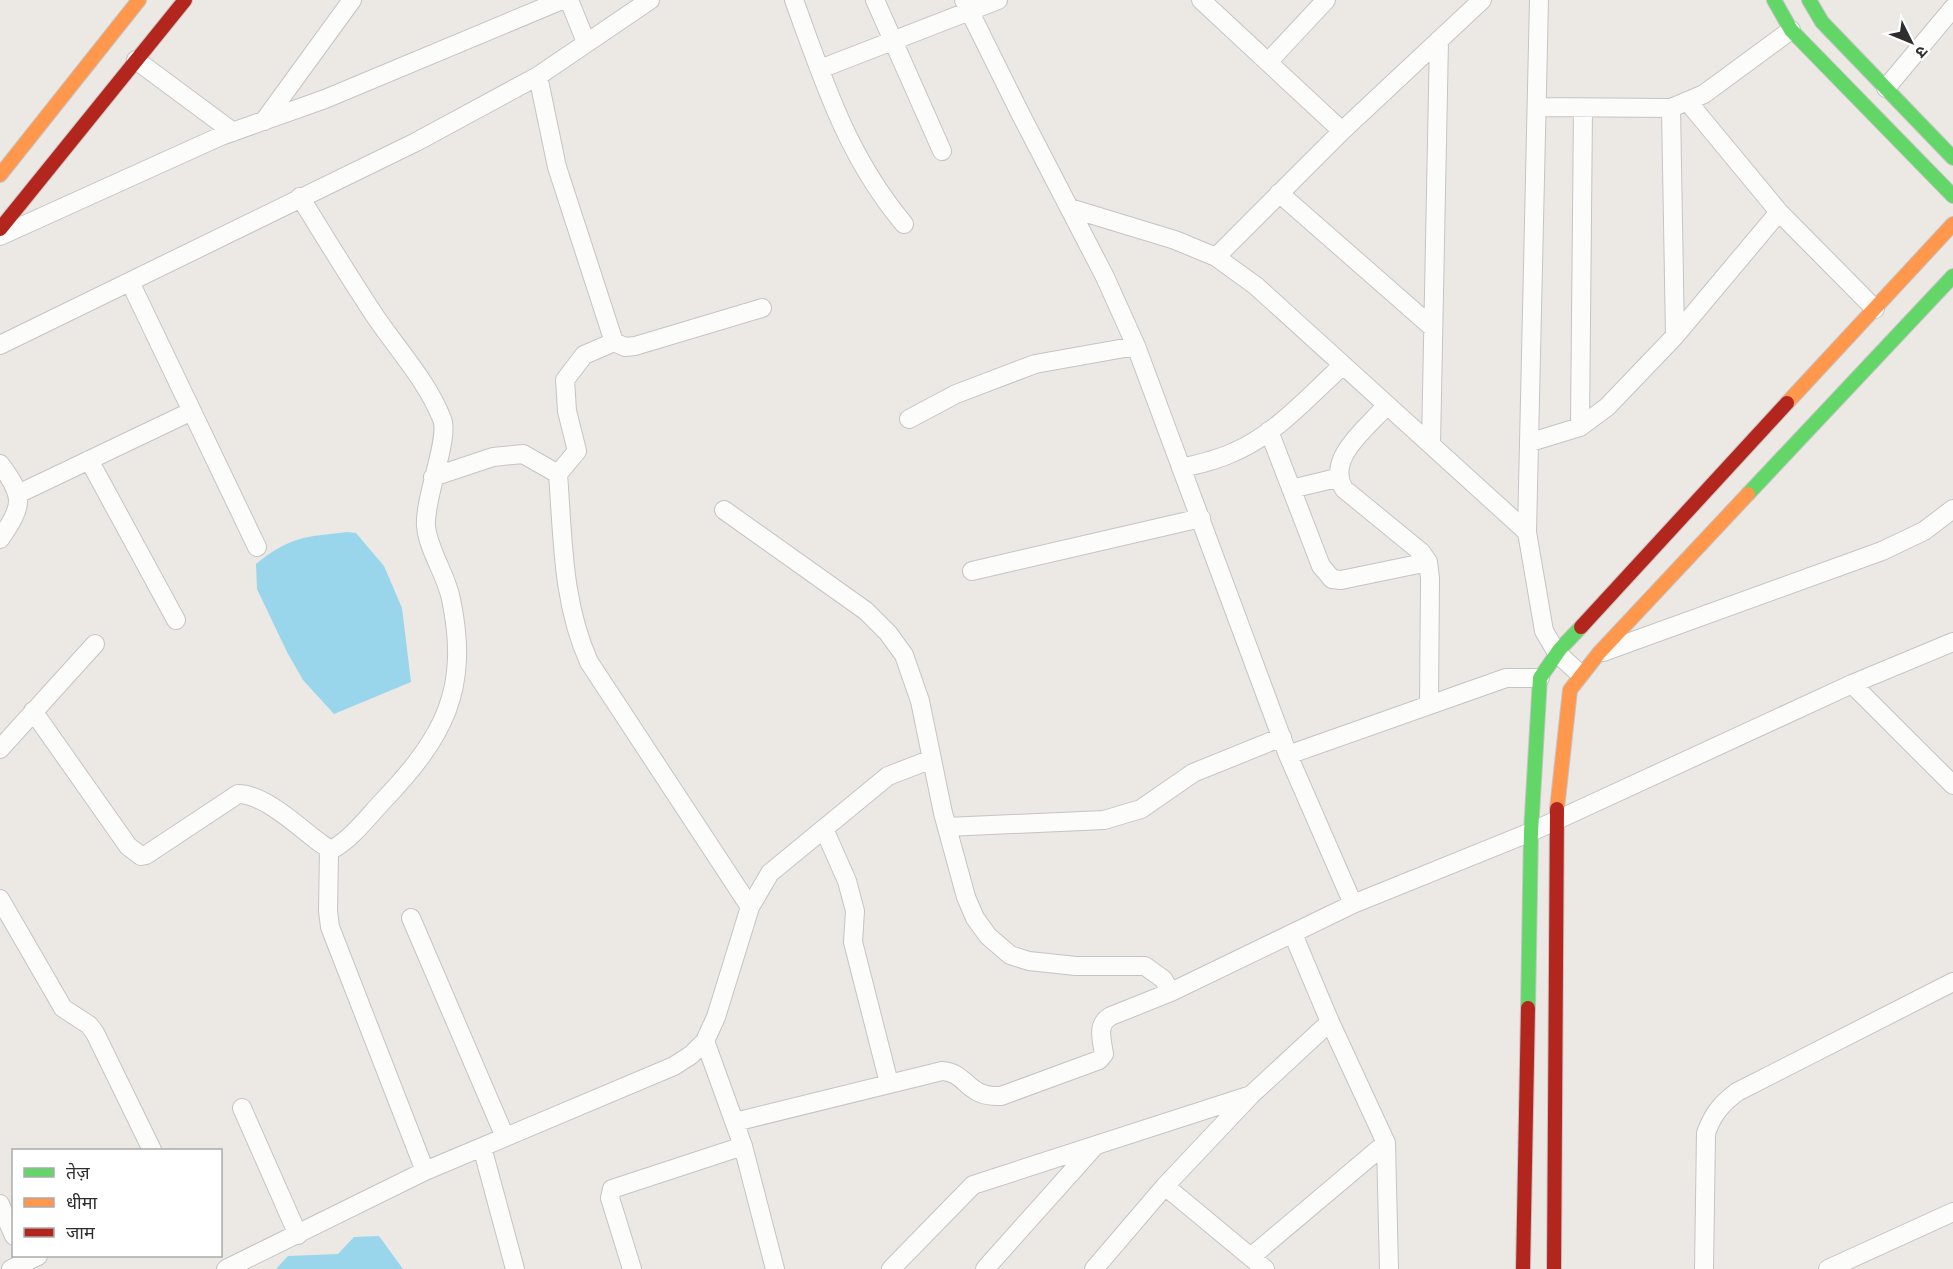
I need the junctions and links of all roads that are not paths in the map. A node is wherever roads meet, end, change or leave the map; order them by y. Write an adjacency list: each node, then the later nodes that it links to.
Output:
1 (139, 0): 35 (street)
2 (185, 0): 22 (street)
3 (352, 0): 30 (street)
4 (562, 0): 30 (street)
5 (568, 0): 21 (street)
6 (650, 0): 21 (street)
7 (794, 0): 24 (street)
8 (875, 0): 20 (street)
9 (998, 0): 16 (street)
10 (1201, 0): 23 (street)
11 (1326, 0): 23 (street)
12 (1482, 0): 19 (street)
13 (1539, 0): 28 (street)
14 (1774, 0): 18 (street)
15 (1809, 0): 26 (street)
16 (967, 6): 20 (street); 40 (street)
17 (1953, 8): 26 (street)
18 (1791, 30): 27 (street); 37 (street)
19 (1439, 40): 31 (street); 52 (street)
20 (892, 41): 24 (street); 33 (street)
21 (586, 42): 25 (street)
22 (136, 60): 32 (street); 45 (street)
23 (1269, 61): 31 (street)
24 (820, 69): 43 (street)
25 (538, 76): 38 (street); 54 (street)
26 (1886, 88): 34 (street)
27 (1679, 105): 29 (street); 41 (street); 53 (street)
28 (1539, 107): 29 (street); 63 (street)
29 (1582, 108): 61 (street)
30 (264, 121): 32 (street)
31 (1342, 131): 36 (street)
32 (233, 132): 46 (street)
33 (942, 151)
34 (1953, 158)
35 (0, 175)
36 (1279, 194): 47 (street); 52 (street)
37 (1953, 196)
38 (300, 197): 49 (street); 69 (street)
39 (1953, 203): 42 (street)
40 (1070, 208): 47 (street); 56 (street)
41 (1779, 212): 51 (street); 53 (street)
42 (1953, 219)
43 (904, 224)
44 (1953, 224): 51 (street)
45 (0, 229)
46 (0, 236)
47 (1216, 257): 57 (street)
48 (1953, 276): 85 (street)
49 (130, 282): 55 (street); 59 (street)
50 (762, 308): 54 (street)
51 (1875, 309): 84 (street)
52 (1432, 327): 64 (street)
53 (1675, 336): 61 (street)
54 (614, 342): 68 (street)
55 (0, 345)
56 (1136, 346): 60 (street); 67 (street)
57 (1342, 366): 58 (street); 62 (street)
58 (1386, 406): 64 (street); 70 (street)
59 (192, 411): 65 (street); 78 (street)
60 (909, 419)
61 (1580, 426): 63 (street)
62 (1269, 431): 67 (street); 71 (street)
63 (1531, 442): 76 (street)
64 (1431, 444): 76 (street)
65 (88, 460): 72 (street); 81 (street)
66 (0, 464): 72 (street)
67 (1181, 468): 75 (street)
68 (558, 474): 69 (street); 103 (street)
69 (433, 477): 100 (street)
70 (1338, 478): 71 (street); 79 (street)
71 (1291, 489): 79 (street)
72 (18, 494): 77 (street)
73 (1953, 509): 85 (street)
74 (724, 510): 94 (street)
75 (1201, 518): 80 (street); 91 (street)
76 (1527, 532): 84 (street)
77 (0, 538)
78 (257, 547)
79 (1428, 562): 89 (street)
80 (972, 571)
81 (176, 620)
82 (1953, 642): 88 (street)
83 (95, 644): 90 (street)
84 (1557, 653): 86 (street); 87 (street)
85 (1599, 653): 86 (street)
86 (1580, 674): 96 (street)
87 (1540, 678): 89 (street); 99 (street)
88 (1852, 684): 95 (street); 96 (street)
89 (1429, 705): 93 (street)
90 (33, 711): 92 (street); 100 (street)
91 (1282, 737): 93 (street); 97 (street)
92 (0, 749)
93 (1288, 755): 102 (street)
94 (932, 759): 97 (street); 98 (street)
95 (1953, 785)
96 (1557, 819): 99 (street); 137 (street)
97 (947, 827): 107 (street)
98 (825, 828): 103 (street); 110 (street)
99 (1531, 832): 102 (street); 136 (street)
100 (329, 850): 120 (street)
101 (0, 899): 119 (street)
102 (1353, 904): 105 (street)
103 (750, 907): 109 (street)
104 (411, 918): 114 (street)
105 (1293, 934): 107 (street); 108 (street)
106 (1953, 982): 138 (street)
107 (1172, 992): 110 (street)
108 (1330, 1022): 111 (street); 115 (street)
109 (705, 1041): 113 (street); 114 (street)
110 (889, 1083): 113 (street)
111 (1251, 1095): 117 (street); 121 (street)
112 (242, 1108): 125 (street)
113 (735, 1122): 116 (street)
114 (505, 1137): 118 (street)
115 (1386, 1143): 126 (street); 135 (street)
116 (743, 1146): 129 (street); 130 (street)
117 (1096, 1146): 131 (street); 132 (street)
118 (482, 1147): 120 (street); 128 (street)
119 (152, 1149)
120 (425, 1172): 125 (street)
121 (1165, 1186): 126 (street); 133 (street)
122 (0, 1204): 124 (street)
123 (1953, 1212): 139 (street)
124 (12, 1231)
125 (298, 1235): 127 (street)
126 (1252, 1256): 134 (street)
127 (226, 1269)
128 (515, 1269)
129 (632, 1269)
130 (775, 1269)
131 (891, 1269)
132 (985, 1269)
133 (1094, 1269)
134 (1265, 1269)
135 (1389, 1269)
136 (1522, 1269)
137 (1554, 1269)
138 (1704, 1269)
139 (1828, 1269)

